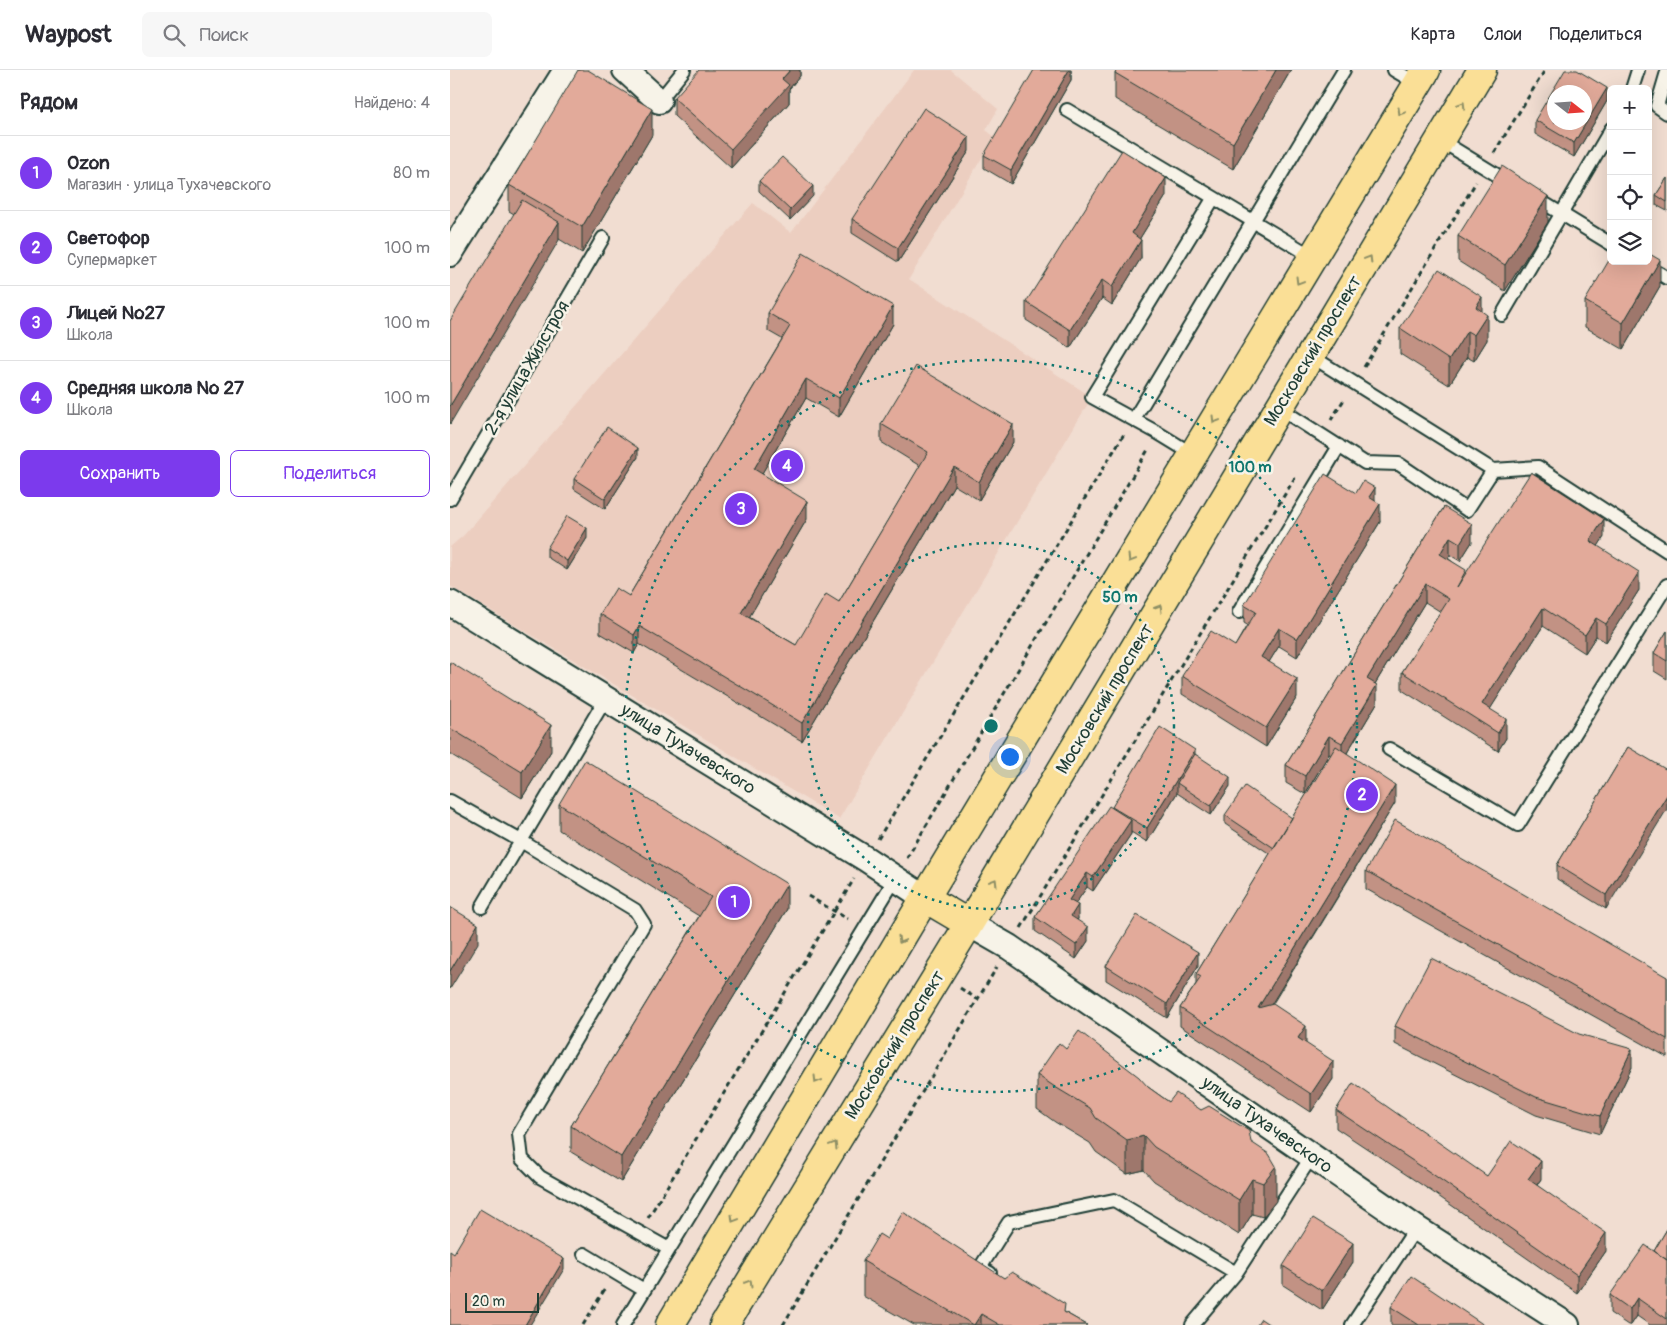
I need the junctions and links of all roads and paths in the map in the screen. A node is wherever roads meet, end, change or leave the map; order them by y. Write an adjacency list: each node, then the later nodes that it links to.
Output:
1 (566, 70): 23 (street)
2 (625, 70): 12 (street)
3 (684, 70): 12 (lane)
4 (1344, 70): 20 (lane)
5 (1394, 70): 10 (lane)
6 (1482, 70): 16 (main road, Московский проспект, one-way to 6)
7 (1545, 70): 17 (path)
8 (1638, 70): 11 (lane)
9 (1667, 72): 14 (lane)
10 (1422, 77): 24 (main road, one-way to 24)
11 (1633, 85)
12 (660, 101)
13 (1067, 110): 18 (lane)
14 (1667, 113)
15 (1610, 130): 19 (lane)
16 (1440, 140): 17 (lane); 28 (main road, Московский проспект, one-way to 16)
17 (1485, 167): 19 (lane); 29 (path)
18 (1213, 199): 20 (lane); 31 (lane)
19 (1561, 214): 22 (lane); 27 (lane)
20 (1252, 222): 24 (lane); 31 (lane)
21 (603, 238): 38 (lane, 2-я улица Жилстроя)
22 (1607, 242)
23 (450, 254)
24 (1313, 258): 35 (main road, one-way to 35)
25 (1646, 265): 26 (lane)
26 (1667, 278)
27 (1502, 314)
28 (1311, 356): 29 (lane); 30 (main road, Московский проспект)
29 (1354, 382): 33 (path); 37 (lane)
30 (1279, 408): 33 (lane); 50 (main road, Московский проспект, one-way to 30)
31 (1134, 419): 32 (lane)
32 (1158, 433): 35 (lane); 47 (path)
33 (1322, 435): 34 (lane)
34 (1339, 446): 37 (lane); 42 (lane)
35 (1194, 454): 48 (main road, one-way to 48)
36 (1301, 469): 51 (path)
37 (1493, 470): 39 (lane)
38 (450, 499)
39 (1667, 550)
40 (1667, 585): 44 (lane)
41 (450, 603): 43 (street, улица Тухачевского)
42 (1239, 612)
43 (606, 698): 46 (lane); 47 (street, улица Тухачевского)
44 (1389, 749)
45 (450, 801): 46 (lane)
46 (521, 841): 49 (lane); 54 (lane)
47 (895, 878): 48 (street, улица Тухачевского); 54 (lane)
48 (925, 898): 50 (main road); 60 (main road, one-way to 60)
49 (482, 907)
50 (969, 924): 51 (street, улица Тухачевского); 61 (main road, Московский проспект, one-way to 50)
51 (1009, 947): 52 (street, улица Тухачевского); 62 (path)
52 (1312, 1156): 53 (street, улица Тухачевского); 56 (lane)
53 (1416, 1228): 64 (lane); 65 (street, улица Тухачевского)
54 (669, 1249): 58 (lane)
55 (584, 1254): 58 (lane)
56 (1236, 1273): 57 (lane); 63 (lane)
57 (997, 1277)
58 (644, 1290): 59 (lane)
59 (623, 1325)
60 (670, 1325)
61 (724, 1325)
62 (783, 1325)
63 (1192, 1325)
64 (1352, 1325)
65 (1567, 1325)

